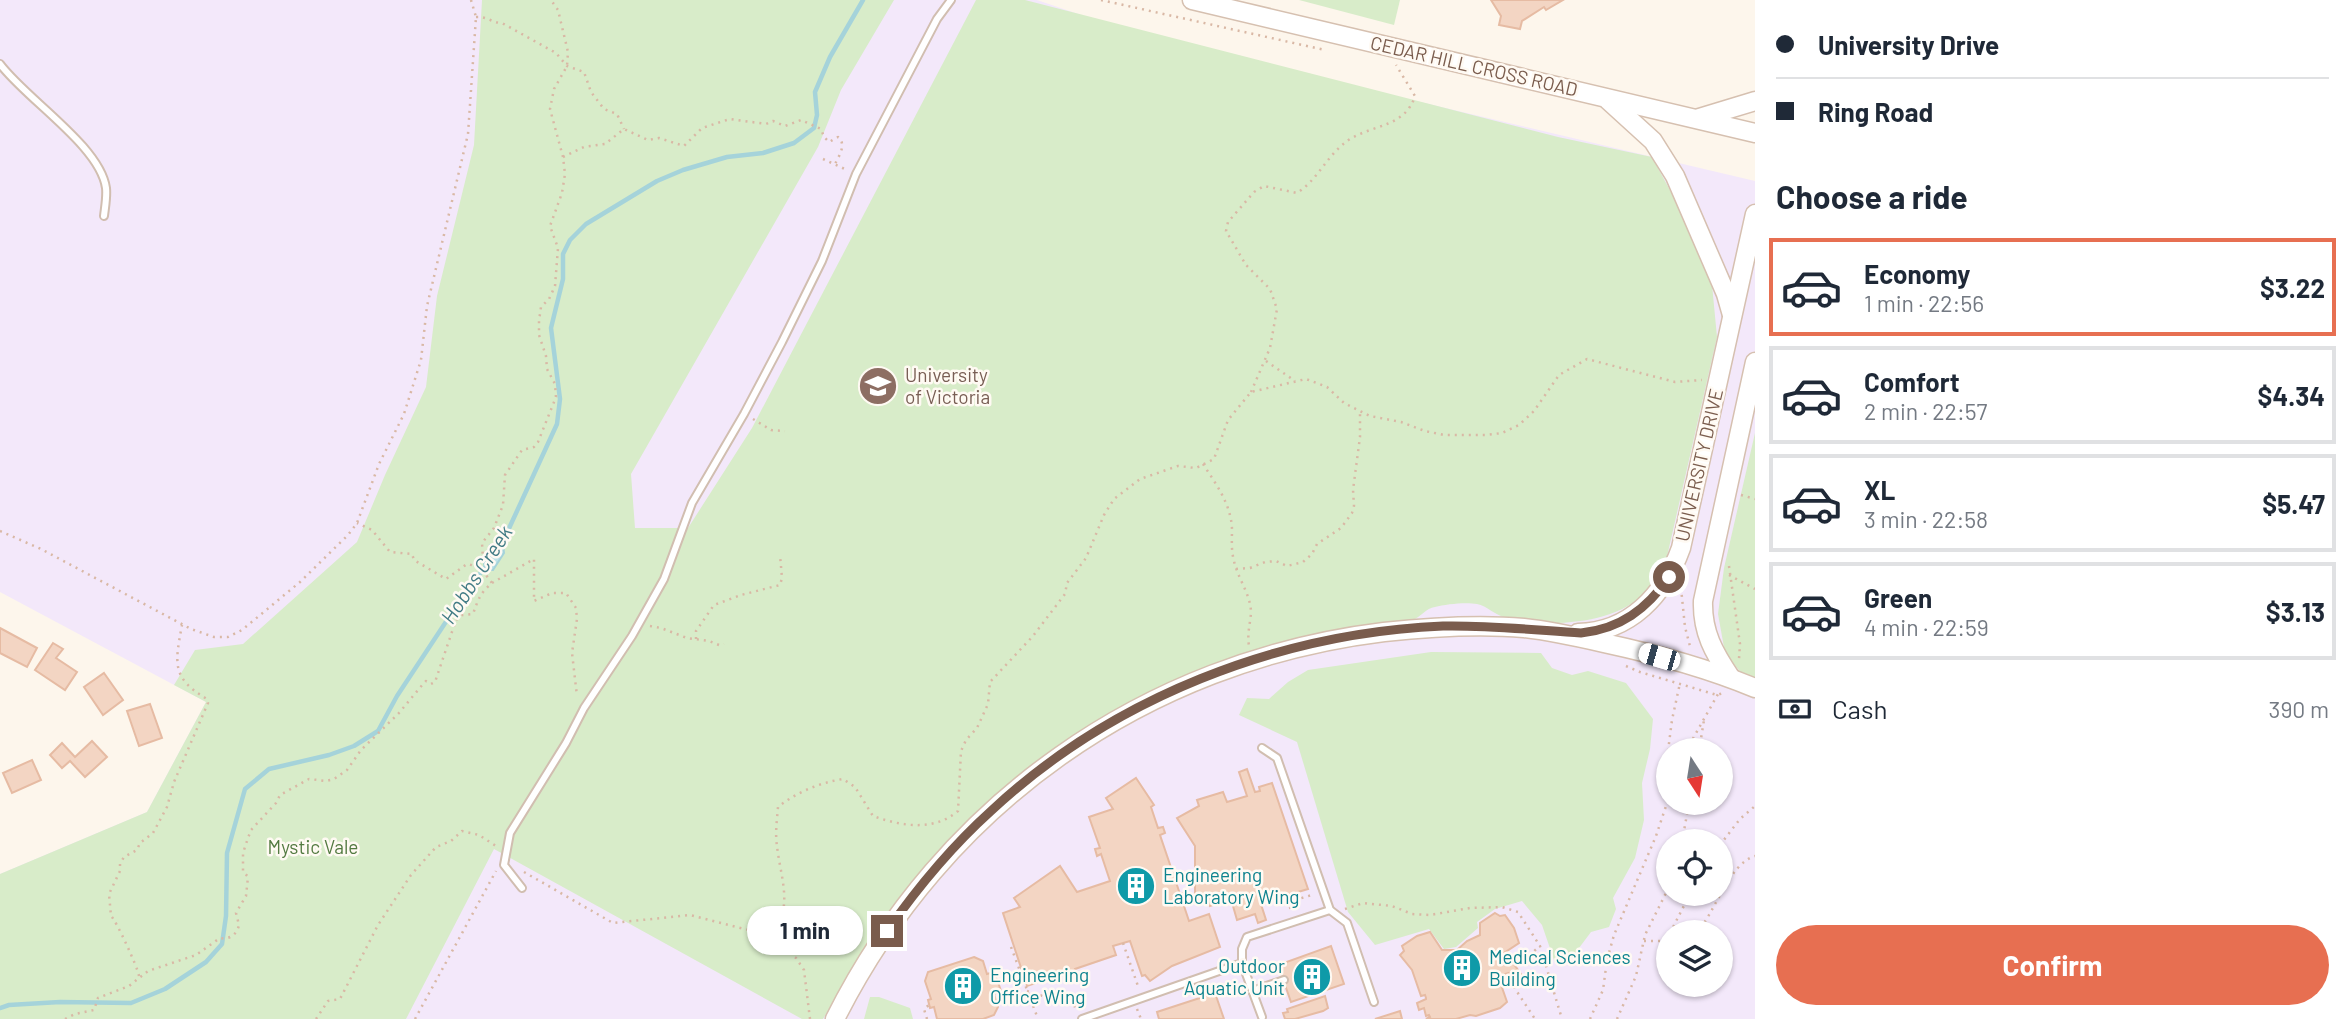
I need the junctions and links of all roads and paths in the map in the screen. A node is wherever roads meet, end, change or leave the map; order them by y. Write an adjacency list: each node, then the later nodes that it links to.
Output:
1 (471, 0): 6 (path)
2 (551, 0): 10 (path)
3 (951, 0): 19 (lane)
4 (1101, 0): 7 (path)
5 (1192, 0): 11 (street, CEDAR HILL CROSS ROAD)
6 (477, 17): 10 (path); 34 (path)
7 (1336, 52)
8 (0, 64): 21 (lane)
9 (1396, 65): 23 (path)
10 (567, 66): 14 (path); 16 (path)
11 (1606, 98): 13 (street, CEDAR HILL CROSS ROAD); 22 (street)
12 (1755, 101): 13 (street)
13 (1696, 119): 15 (street, CEDAR HILL CROSS ROAD)
14 (624, 129): 16 (path); 18 (path)
15 (1755, 133)
16 (563, 157): 38 (path)
17 (823, 159): 18 (path)
18 (835, 164): 19 (path)
19 (856, 174): 29 (lane)
20 (1755, 214): 22 (street, UNIVERSITY DRIVE)
21 (104, 216)
22 (1732, 317): 25 (street, UNIVERSITY DRIVE)
23 (1266, 360): 26 (path); 27 (path)
24 (1755, 365): 50 (street, UNIVERSITY DRIVE)
25 (1720, 374): 28 (path); 45 (street, UNIVERSITY DRIVE)
26 (1295, 381): 27 (path); 28 (path)
27 (1251, 392): 31 (path)
28 (1360, 412): 39 (path)
29 (744, 414): 30 (path); 44 (lane)
30 (785, 431)
31 (1203, 464): 39 (path); 72 (path)
32 (1755, 499): 33 (path)
33 (1737, 501)
34 (357, 523): 38 (path); 43 (path)
35 (0, 531): 43 (path)
36 (779, 555): 46 (path)
37 (1729, 562): 40 (path)
38 (480, 567): 41 (path)
39 (1236, 569): 48 (path)
40 (1729, 575): 42 (path); 50 (path)
41 (492, 583): 53 (path); 81 (path)
42 (1755, 589)
43 (182, 624): 81 (path)
44 (638, 625): 46 (path); 53 (lane)
45 (1550, 631): 48 (street); 50 (street)
46 (696, 639): 47 (path)
47 (724, 644)
48 (1248, 661): 94 (street)
49 (1624, 664): 52 (path)
50 (1731, 678): 51 (street); 52 (path)
51 (1755, 688)
52 (1717, 695): 54 (path)
53 (584, 708): 61 (lane)
54 (1705, 717): 55 (path); 56 (path)
55 (1693, 738)
56 (1701, 738)
57 (1262, 748): 64 (lane)
58 (1755, 806): 60 (path)
59 (1663, 816): 100 (path)
60 (1732, 829)
61 (505, 856): 63 (lane); 72 (path); 91 (path); 92 (path)
62 (1755, 856): 71 (path)
63 (522, 888)
64 (1323, 891): 66 (path); 68 (lane)
65 (1276, 892): 66 (path)
66 (1289, 902): 69 (path)
67 (1660, 906): 74 (path)
68 (1330, 910): 70 (lane); 79 (lane)
69 (1291, 911)
70 (1336, 915): 76 (path); 86 (lane)
71 (1705, 920)
72 (768, 935): 93 (path)
73 (1656, 940): 74 (path)
74 (1644, 941): 101 (path)
75 (1123, 943): 85 (path)
76 (1540, 946): 78 (path); 99 (path)
77 (1011, 947): 83 (path)
78 (1502, 957)
79 (1242, 963): 84 (lane); 85 (lane)
80 (1506, 975): 98 (path)
81 (139, 976): 90 (path)
82 (1284, 980): 84 (lane)
83 (1027, 991): 88 (path); 96 (path)
84 (1252, 991): 89 (lane)
85 (1142, 999): 88 (lane)
86 (1374, 1002)
87 (929, 1005): 95 (path)
88 (1105, 1011): 97 (lane)
89 (1262, 1017)
90 (65, 1019)
91 (316, 1019)
92 (415, 1019)
93 (810, 1019)
94 (835, 1019)
95 (927, 1019)
96 (1038, 1019)
97 (1082, 1019)
98 (1535, 1019)
99 (1562, 1019)
100 (1590, 1019)
101 (1617, 1019)

